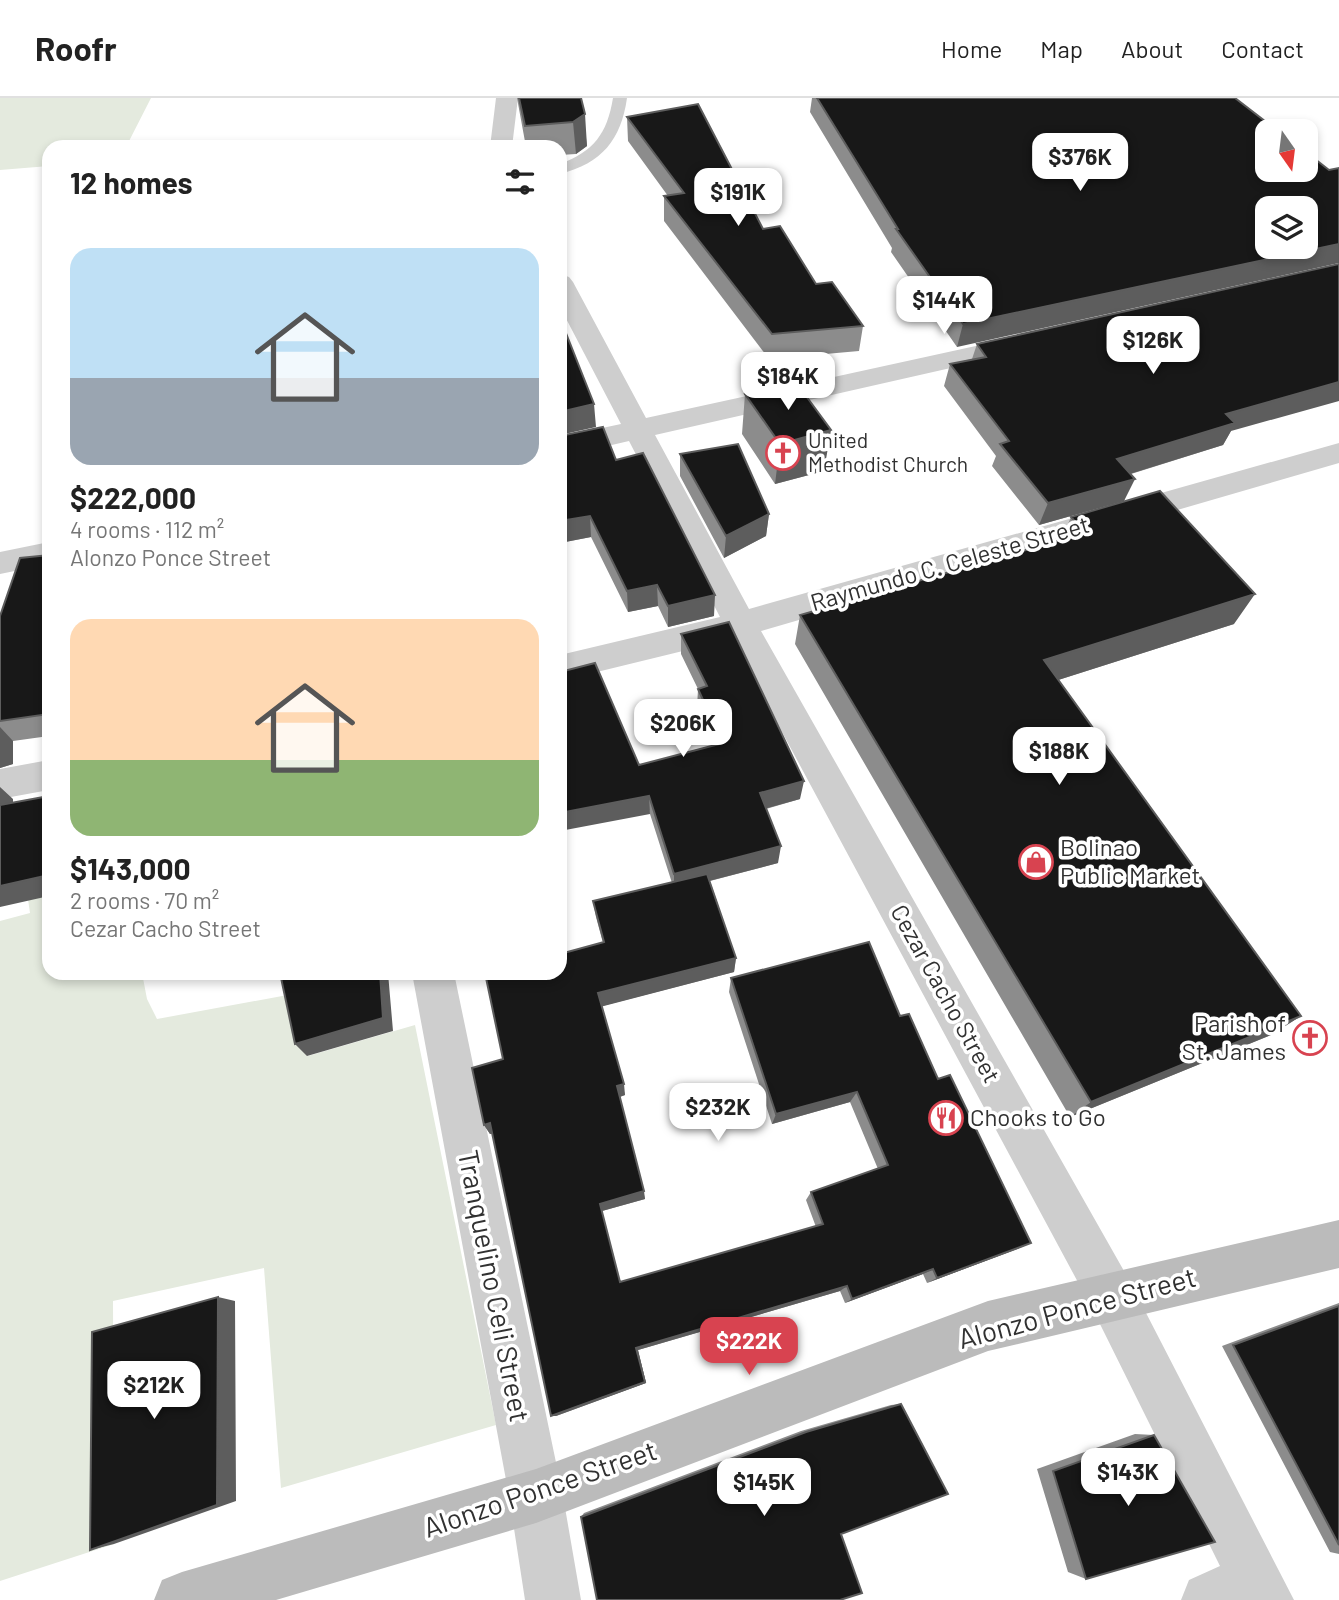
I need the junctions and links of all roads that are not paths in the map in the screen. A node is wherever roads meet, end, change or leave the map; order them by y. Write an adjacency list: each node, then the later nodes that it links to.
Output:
1 (507, 98): 3 (street)
2 (620, 98): 4 (lane)
3 (502, 140)
4 (567, 167)
5 (567, 296): 7 (street, Cezar Cacho Street)
6 (1055, 336): 7 (street)
7 (636, 430): 8 (street); 12 (street, Cezar Cacho Street)
8 (567, 445)
9 (1339, 453): 12 (street, Raymundo C. Celeste Street)
10 (42, 554): 11 (street)
11 (0, 562)
12 (741, 624): 13 (street, Raymundo C. Celeste Street); 18 (street, Cezar Cacho Street)
13 (567, 666)
14 (42, 776): 15 (street)
15 (0, 784)
16 (434, 980): 19 (street, Tranquelino Celi Street)
17 (1339, 1244): 18 (street, Alonzo Ponce Street)
18 (1111, 1295): 19 (street, Alonzo Ponce Street); 20 (street, Cezar Cacho Street)
19 (536, 1496): 21 (street, Alonzo Ponce Street); 22 (street, Tranquelino Celi Street)
20 (1243, 1593)
21 (182, 1600)
22 (553, 1600)

